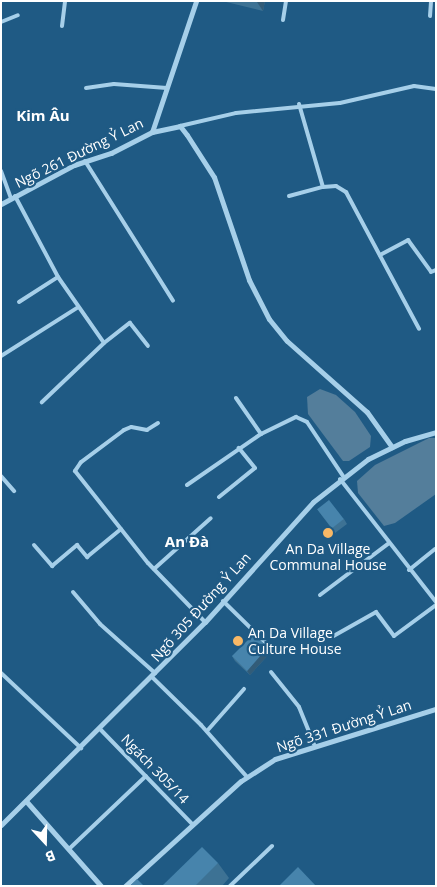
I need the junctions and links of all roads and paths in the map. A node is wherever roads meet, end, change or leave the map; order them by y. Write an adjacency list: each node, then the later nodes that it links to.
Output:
1 (65, 1): 9 (lane)
2 (196, 1): 11 (street, Ngõ 261 Đường Ỷ Lan)
3 (286, 1): 7 (lane)
4 (431, 1): 6 (lane)
5 (18, 15): 8 (lane)
6 (430, 16)
7 (283, 20)
8 (1, 22)
9 (62, 26)
10 (86, 88): 11 (lane)
11 (167, 88): 15 (street, Ngõ 261 Đường Ỷ Lan)
12 (436, 89): 13 (lane)
13 (298, 104): 14 (lane); 18 (lane)
14 (180, 126): 15 (street); 37 (street)
15 (152, 132): 16 (street, Ngõ 261 Đường Ỷ Lan)
16 (85, 162): 20 (street, Ngõ 261 Đường Ỷ Lan); 25 (lane)
17 (1, 171): 20 (lane)
18 (324, 187): 19 (lane); 22 (lane)
19 (289, 196)
20 (13, 198): 21 (street, Ngõ 261 Đường Ỷ Lan); 24 (lane)
21 (1, 204)
22 (380, 255): 23 (lane); 28 (lane)
23 (436, 270)
24 (58, 277): 26 (lane); 27 (lane)
25 (172, 301)
26 (19, 302)
27 (77, 308): 29 (lane); 31 (lane)
28 (418, 329)
29 (104, 343): 30 (lane); 33 (lane)
30 (148, 346)
31 (1, 356)
32 (236, 398): 36 (lane)
33 (42, 402)
34 (158, 423): 45 (lane)
35 (436, 432): 37 (street, Ngõ 305 Đường Ỷ Lan)
36 (260, 434): 38 (lane); 40 (lane)
37 (392, 447): 40 (street, Ngõ 305 Đường Ỷ Lan)
38 (239, 448): 41 (lane); 43 (lane)
39 (1, 476): 42 (lane)
40 (342, 477): 47 (lane); 53 (street, Ngõ 305 Đường Ỷ Lan)
41 (187, 485)
42 (14, 491)
43 (219, 497)
44 (211, 518): 49 (lane)
45 (121, 529): 46 (lane); 49 (lane)
46 (34, 544)
47 (388, 544): 50 (lane); 52 (lane)
48 (435, 549): 50 (lane)
49 (154, 569): 55 (lane)
50 (409, 570): 54 (lane)
51 (73, 592): 60 (lane)
52 (320, 595)
53 (223, 602): 55 (street, Ngõ 305 Đường Ỷ Lan); 57 (lane)
54 (436, 604): 56 (lane)
55 (205, 622): 60 (street, Ngõ 305 Đường Ỷ Lan)
56 (330, 638)
57 (272, 648)
58 (271, 672): 65 (lane)
59 (1, 673): 66 (lane)
60 (154, 675): 63 (street, Ngõ 305 Đường Ỷ Lan); 64 (lane)
61 (244, 689): 64 (lane)
62 (436, 709): 65 (street, Ngõ 331 Đường Ỷ Lan)
63 (100, 729): 66 (street, Ngõ 305 Đường Ỷ Lan); 67 (lane, Ngách 305/14)
64 (207, 731): 68 (lane)
65 (314, 744): 68 (street, Ngõ 331 Đường Ỷ Lan)
66 (80, 748): 69 (street, Ngõ 305 Đường Ỷ Lan)
67 (146, 776): 71 (lane, Ngách 305/14); 73 (lane)
68 (247, 777): 71 (street, Ngõ 331 Đường Ỷ Lan)
69 (26, 801): 70 (street, Ngõ 305 Đường Ỷ Lan); 73 (street)
70 (1, 825)
71 (193, 825): 75 (street, Ngõ 331 Đường Ỷ Lan)
72 (272, 846): 76 (lane)
73 (68, 849): 74 (street)
74 (101, 886)
75 (125, 886)
76 (230, 886)

